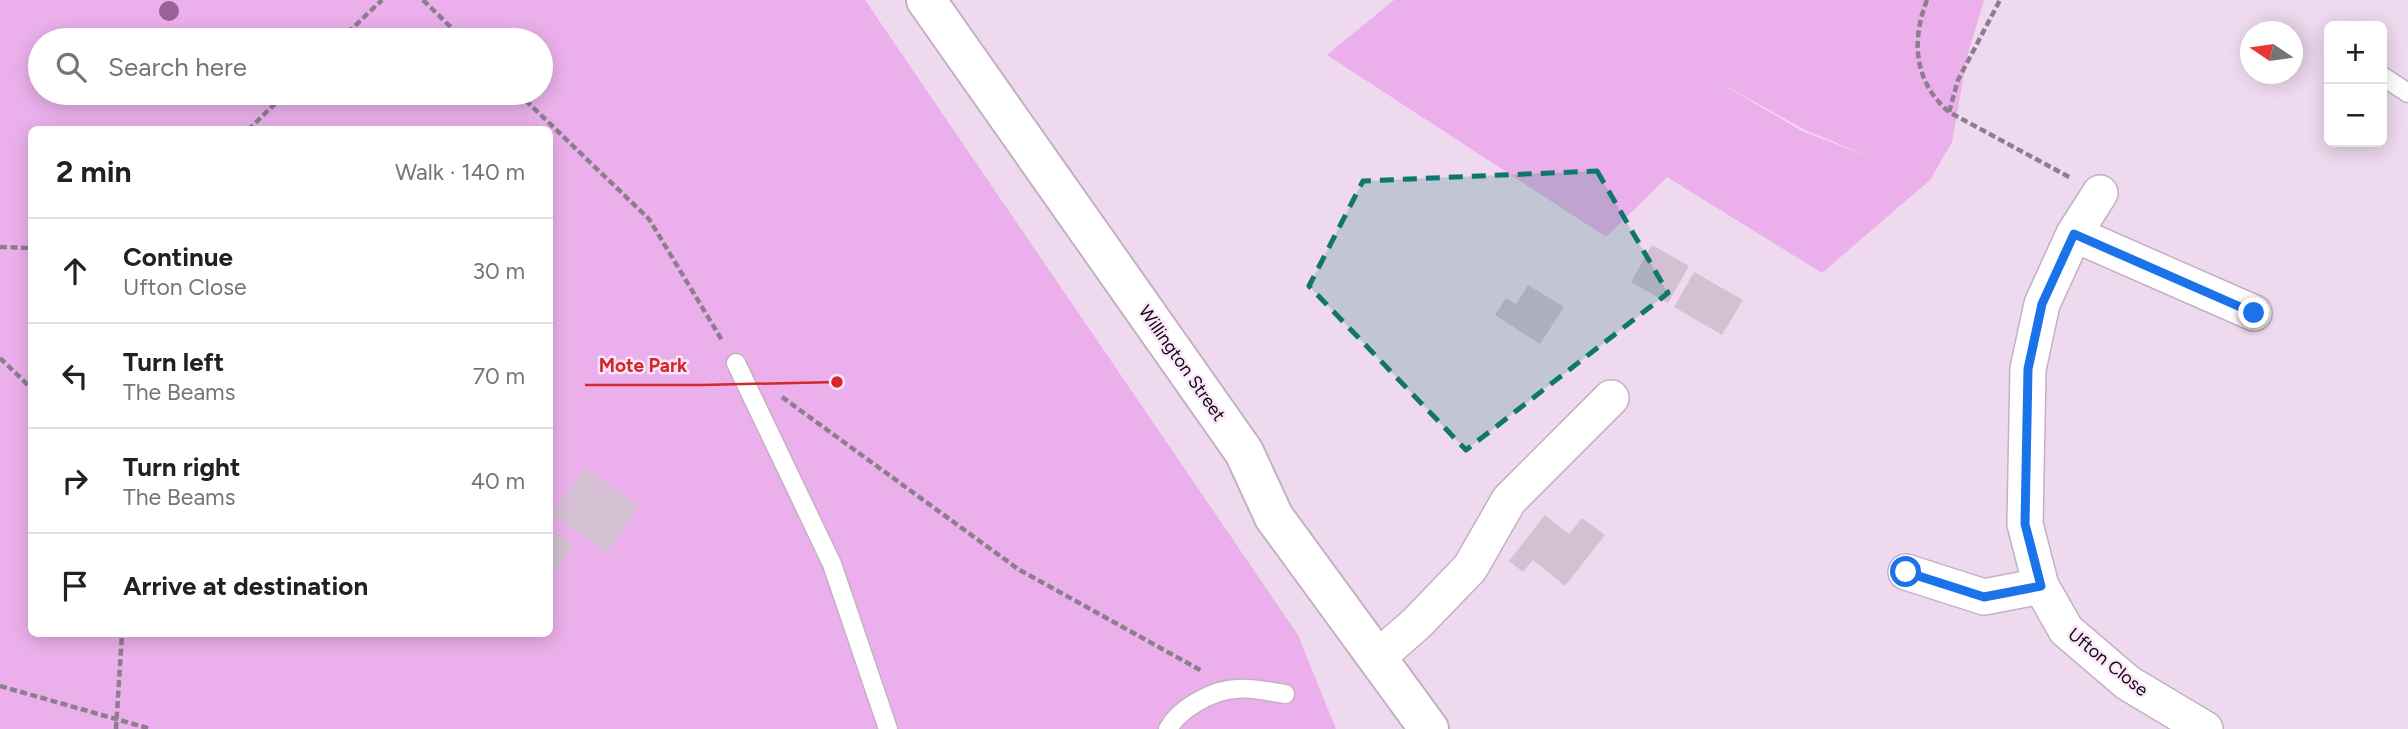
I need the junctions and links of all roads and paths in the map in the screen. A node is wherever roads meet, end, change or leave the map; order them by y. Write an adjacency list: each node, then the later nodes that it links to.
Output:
1 (382, 0): 6 (path)
2 (423, 0): 7 (path)
3 (926, 0): 29 (street, Willington Street)
4 (1927, 0): 12 (path)
5 (2000, 0): 12 (path)
6 (353, 28)
7 (452, 28)
8 (2387, 79): 9 (lane)
9 (2408, 93)
10 (274, 105): 13 (path)
11 (530, 105): 14 (path)
12 (1949, 112): 16 (path)
13 (252, 126)
14 (552, 126)
15 (553, 127): 22 (path)
16 (2100, 193): 17 (street, Ufton Close)
17 (2074, 234): 20 (street); 27 (street, Ufton Close)
18 (0, 247): 19 (path)
19 (28, 248)
20 (2254, 313)
21 (0, 359): 23 (path)
22 (736, 363): 36 (lane)
23 (28, 385)
24 (781, 396): 31 (path)
25 (1611, 398): 29 (street)
26 (1906, 572): 27 (street)
27 (2041, 586): 39 (street, Ufton Close)
28 (122, 637): 33 (path)
29 (1378, 657): 38 (street, Willington Street)
30 (0, 686): 33 (path)
31 (1235, 688): 32 (lane); 37 (lane)
32 (1285, 694)
33 (116, 717): 34 (path); 35 (path)
34 (116, 729)
35 (151, 729)
36 (888, 729)
37 (1168, 729)
38 (1429, 729)
39 (2205, 729)

